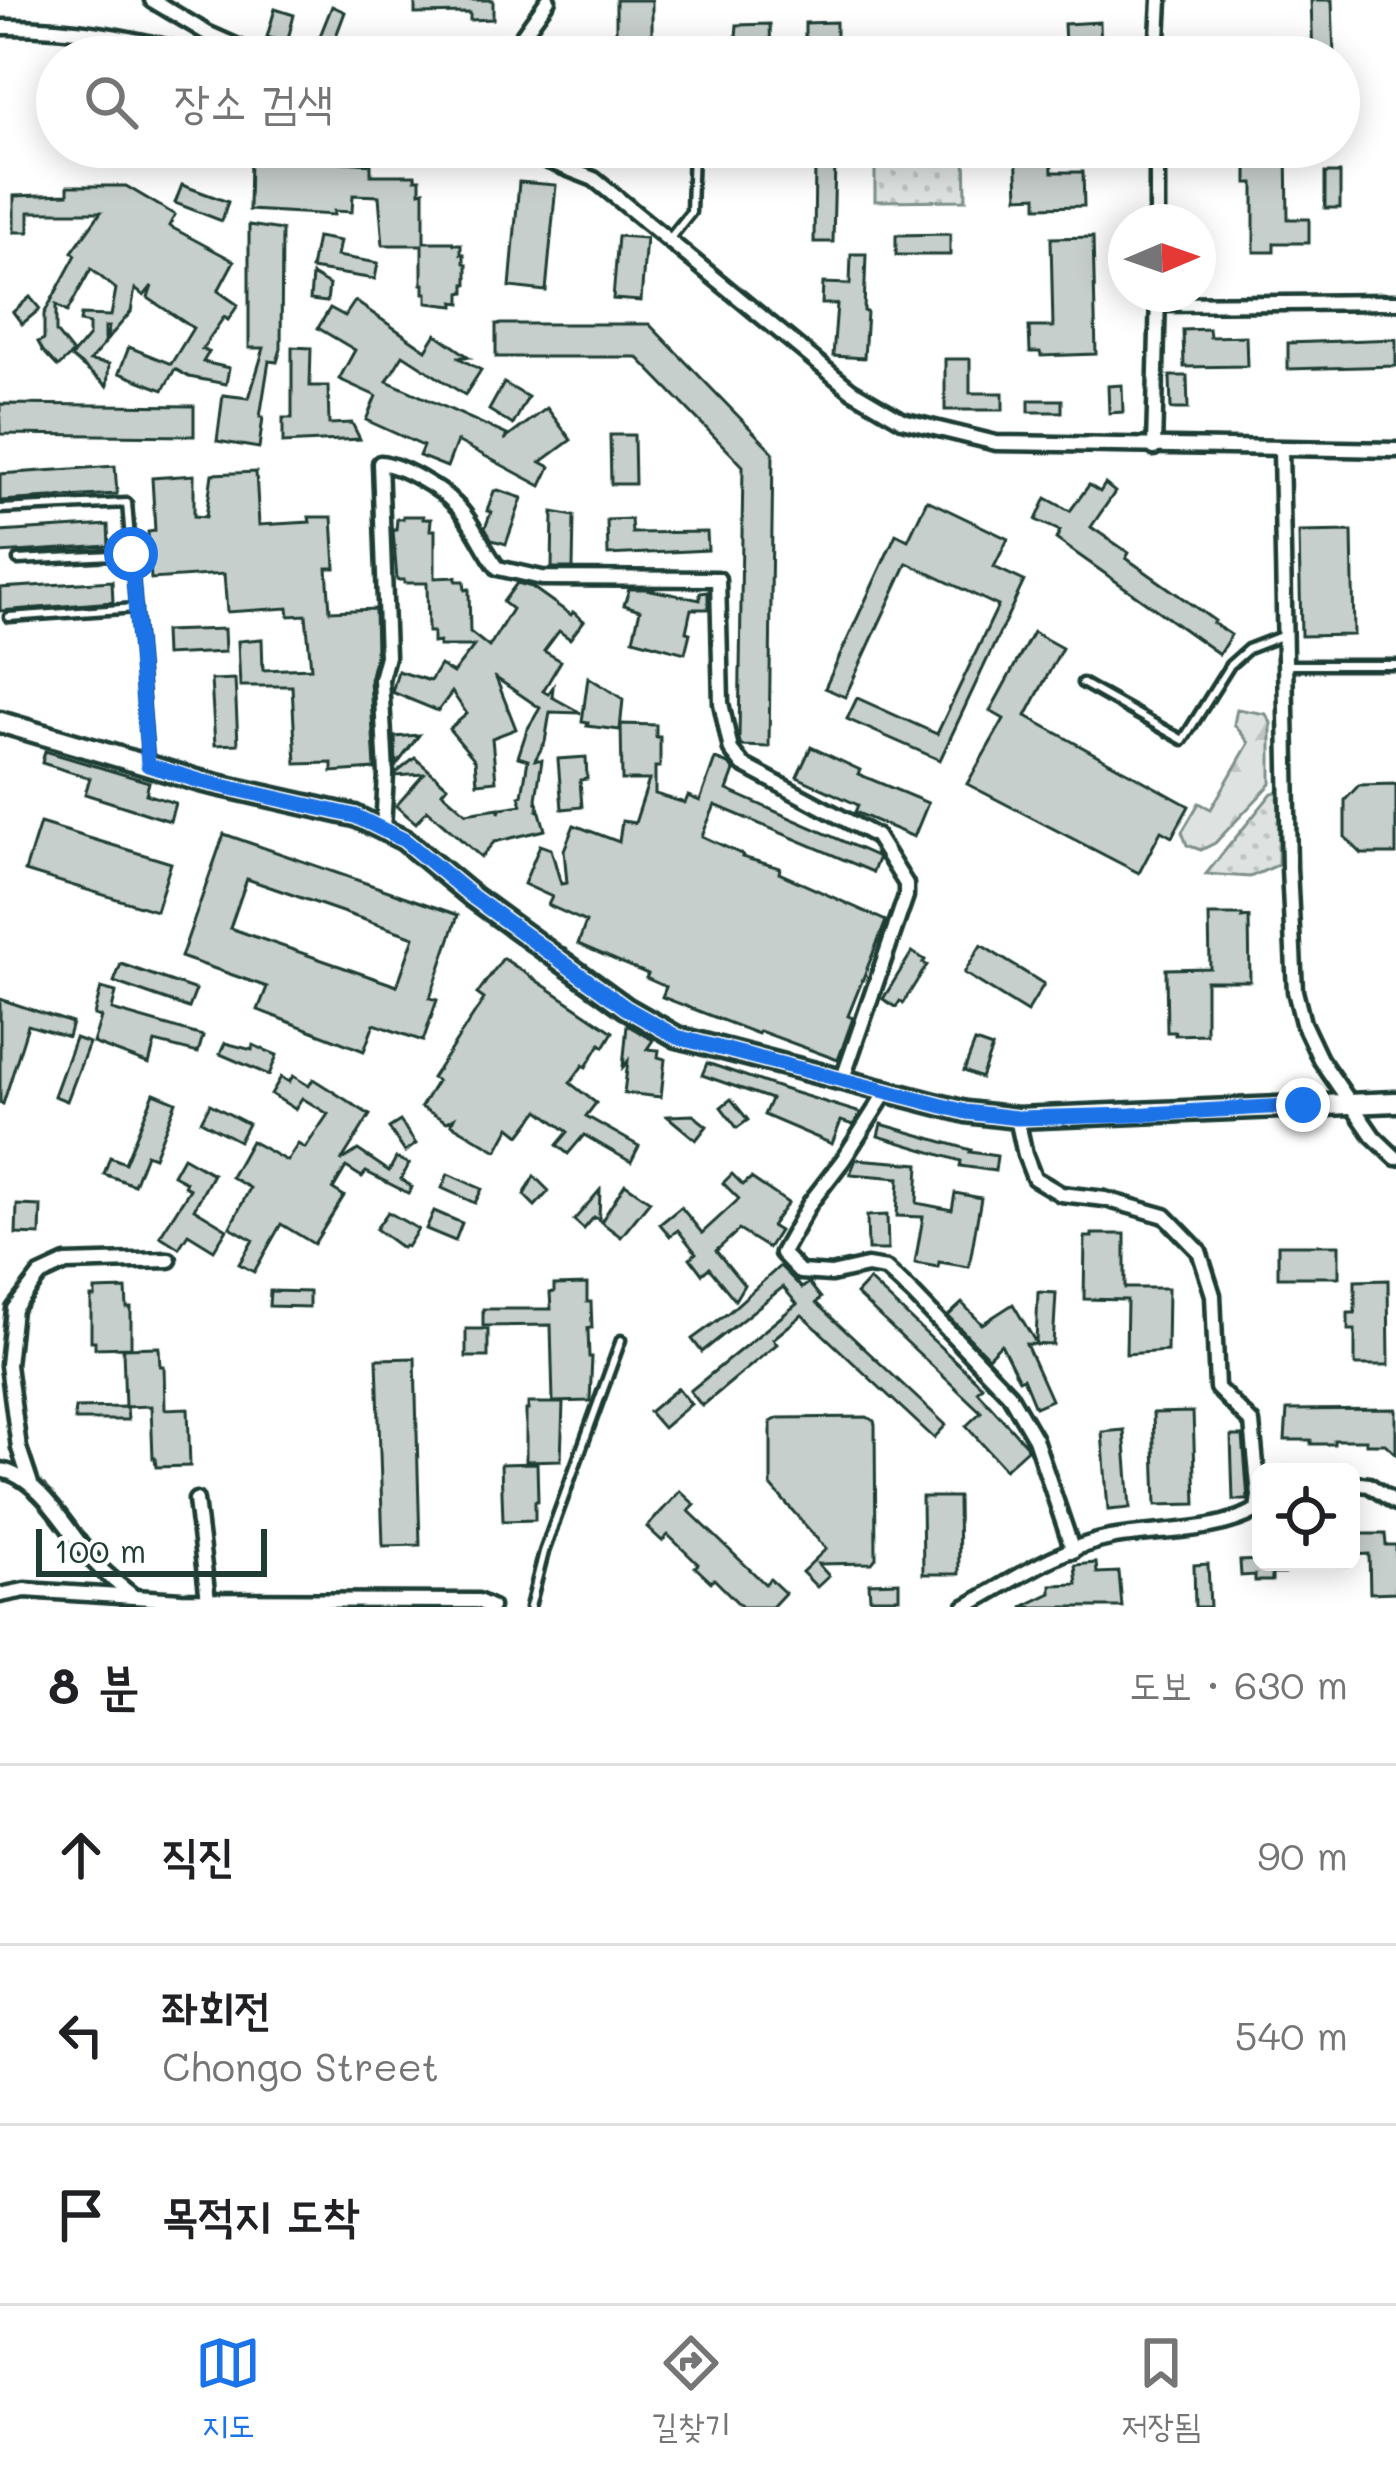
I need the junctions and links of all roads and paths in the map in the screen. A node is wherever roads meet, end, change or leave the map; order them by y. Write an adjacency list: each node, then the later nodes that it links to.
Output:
1 (152, 0): 6 (street)
2 (548, 0): 7 (street)
3 (1160, 0): 8 (street)
4 (0, 27): 5 (street)
5 (124, 36)
6 (214, 36)
7 (522, 36)
8 (1157, 36)
9 (566, 168): 13 (street)
10 (692, 168): 13 (lane)
11 (1157, 168): 12 (street)
12 (1157, 204)
13 (667, 241): 17 (street)
14 (1216, 300): 15 (street)
15 (1396, 302)
16 (1158, 312): 17 (street)
17 (1154, 448): 18 (street)
18 (1281, 448): 19 (street); 25 (street)
19 (1396, 450)
20 (0, 509): 21 (lane)
21 (131, 554): 22 (lane); 23 (lane)
22 (18, 560)
23 (136, 608): 24 (lane); 30 (lane)
24 (9, 617)
25 (1284, 634): 26 (street); 28 (lane)
26 (1285, 665): 27 (lane); 35 (street)
27 (1396, 665)
28 (1082, 683)
29 (0, 722): 30 (street)
30 (148, 765): 31 (street)
31 (383, 830): 32 (street); 32 (street)
32 (842, 1081): 33 (street)
33 (886, 1092): 36 (street); 48 (street)
34 (1396, 1102): 35 (street)
35 (1352, 1104): 36 (street); 37 (street)
36 (1017, 1118): 41 (street)
37 (1396, 1158)
38 (169, 1260): 40 (street)
39 (621, 1340): 54 (lane)
40 (4, 1370): 43 (street)
41 (1256, 1463)
42 (0, 1471): 43 (street)
43 (32, 1484): 50 (street)
44 (1360, 1484): 46 (street)
45 (196, 1500): 51 (street)
46 (1396, 1503)
47 (1252, 1513): 48 (street)
48 (1073, 1551): 55 (street)
49 (0, 1595): 50 (street)
50 (134, 1597): 51 (street)
51 (208, 1600): 52 (street)
52 (240, 1604): 53 (street)
53 (491, 1607)
54 (530, 1607)
55 (965, 1607)

